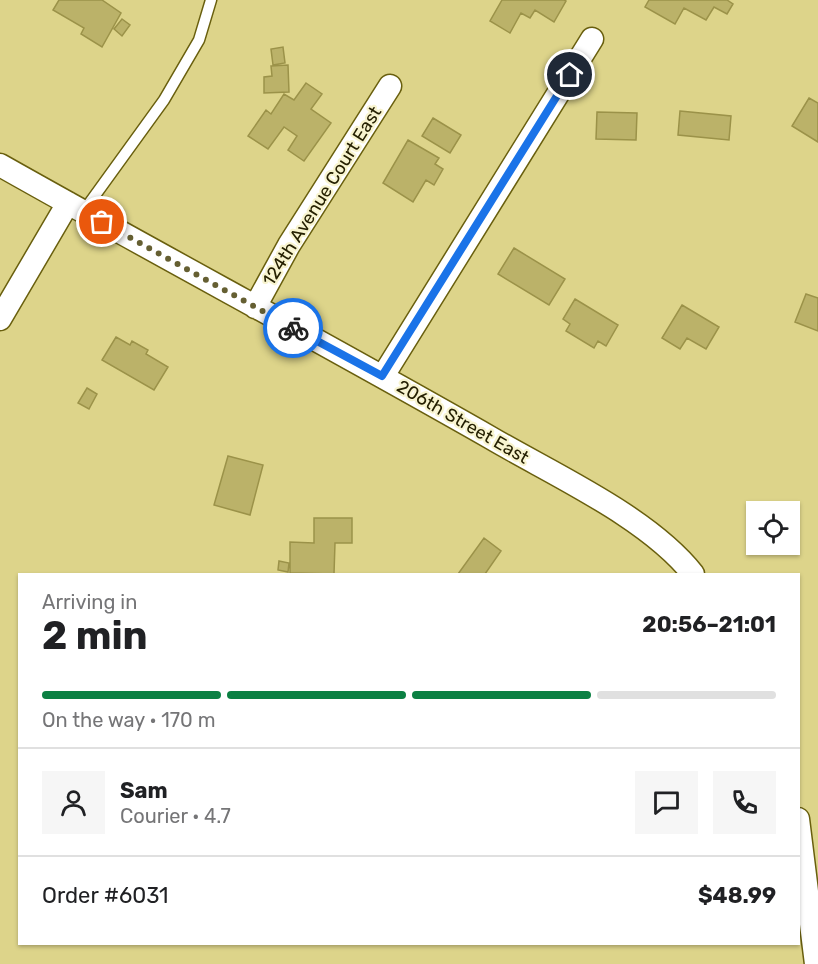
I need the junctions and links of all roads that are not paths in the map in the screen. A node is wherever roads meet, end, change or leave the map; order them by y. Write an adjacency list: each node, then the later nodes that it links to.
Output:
1 (211, 0): 5 (lane)
2 (592, 39): 8 (street)
3 (390, 86): 6 (street, 124th Avenue Court East)
4 (0, 165): 5 (street, 206th Street East)
5 (76, 208): 6 (street, 206th Street East); 7 (street)
6 (255, 308): 8 (street, 206th Street East)
7 (0, 319)
8 (382, 376): 9 (street, 206th Street East)
9 (692, 573)
10 (800, 831): 11 (street)
11 (815, 925): 12 (street)
12 (816, 964)

